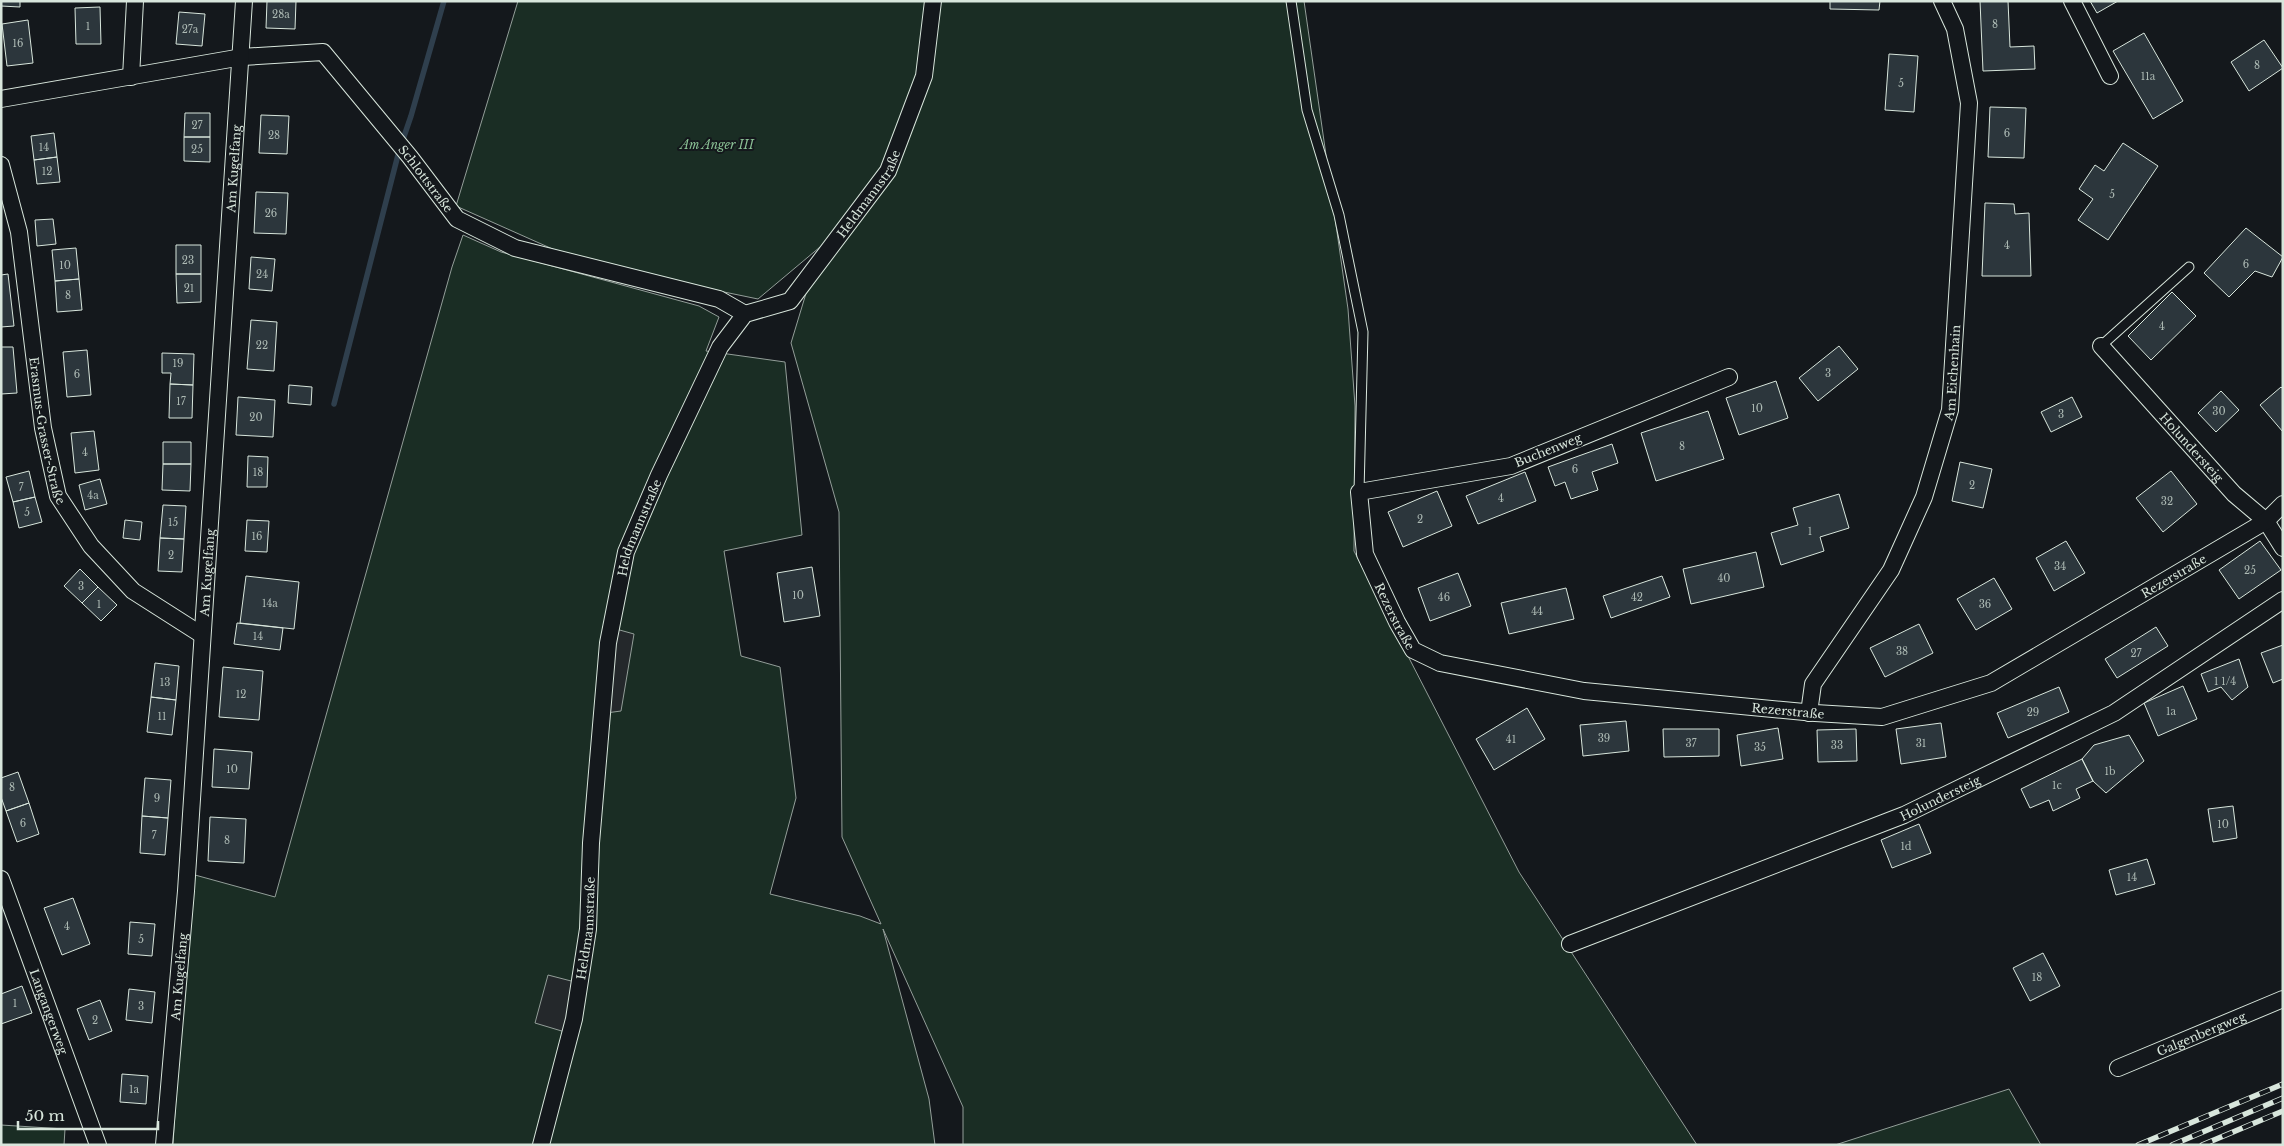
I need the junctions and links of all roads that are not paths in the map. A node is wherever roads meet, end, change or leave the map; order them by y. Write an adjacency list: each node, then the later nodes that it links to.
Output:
1 (135, 1): 9 (street)
2 (244, 1): 7 (street, Am Kugelfang)
3 (933, 1): 13 (street, Heldmannstraße)
4 (1291, 1): 16 (lane)
5 (1942, 1): 22 (street, Am Eichenhain)
6 (2072, 1): 8 (street)
7 (242, 57): 9 (street, Schlottstraße); 13 (street, Schlottstraße); 21 (street, Am Kugelfang)
8 (2110, 76)
9 (131, 77): 10 (street, Schlottstraße)
10 (1, 99)
11 (1, 164): 21 (street, Erasmus-Grasser-Straße)
12 (2189, 267): 14 (lane)
13 (745, 314): 29 (street, Heldmannstraße)
14 (2101, 346): 18 (street, Holundersteig)
15 (1729, 377): 16 (street, Buchenweg)
16 (1359, 492): 22 (street, Rezerstraße)
17 (2283, 504): 18 (street, Rezerstraße)
18 (2266, 521): 19 (street, Holundersteig); 22 (street, Rezerstraße)
19 (2283, 548)
20 (2283, 600): 24 (street, Holundersteig)
21 (202, 635): 28 (street, Am Kugelfang)
22 (1809, 713)
23 (1, 879): 27 (street, Langangerweg)
24 (1570, 944)
25 (2283, 999): 26 (street, Galgenbergweg)
26 (2118, 1068)
27 (98, 1145)
28 (164, 1145)
29 (541, 1145)

